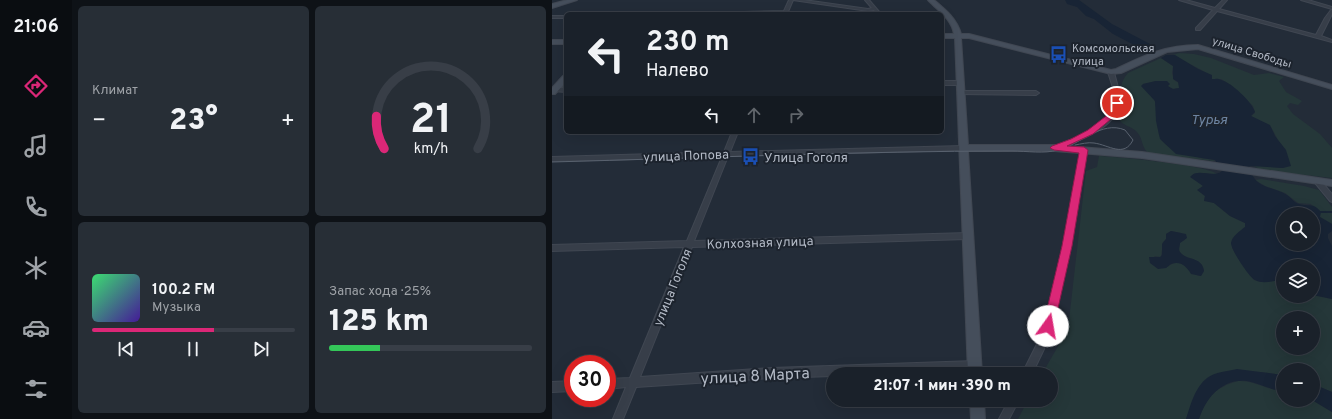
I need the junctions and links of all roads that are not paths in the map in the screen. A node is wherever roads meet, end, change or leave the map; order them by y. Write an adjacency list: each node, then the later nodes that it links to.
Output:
1 (574, 0): 9 (main road)
2 (791, 0): 14 (street)
3 (796, 0): 11 (street)
4 (866, 0): 11 (street)
5 (931, 0): 20 (main road)
6 (1181, 0): 12 (street)
7 (1225, 0): 12 (street)
8 (1303, 0): 10 (street)
9 (552, 6)
10 (1332, 8)
11 (875, 9): 15 (street)
12 (1214, 10): 18 (street); 21 (street)
13 (1332, 11): 21 (street)
14 (785, 12)
15 (877, 12)
16 (552, 17): 17 (street)
17 (564, 17)
18 (1198, 29)
19 (944, 36): 20 (main road)
20 (958, 36): 25 (main road); 28 (main road)
21 (1318, 37): 22 (street)
22 (1332, 41)
23 (552, 42): 24 (main road)
24 (564, 42)
25 (1111, 72): 29 (main road, улица Свободы); 36 (street)
26 (564, 80): 31 (main road)
27 (944, 83): 28 (street)
28 (960, 83): 32 (main road)
29 (1332, 87)
30 (564, 90): 31 (street)
31 (553, 91)
32 (961, 93): 33 (street); 35 (main road)
33 (1036, 93)
34 (733, 134): 38 (street, улица Гоголя)
35 (963, 148): 36 (main road); 38 (street, улица Попова); 43 (main road)
36 (1054, 148): 37 (main road)
37 (1084, 150): 40 (main road); 47 (street)
38 (726, 154): 39 (street, улица Попова); 44 (street, улица Гоголя)
39 (552, 159)
40 (1318, 182): 41 (main road); 42 (street)
41 (1332, 183)
42 (1332, 199)
43 (968, 236): 44 (street, Колхозная улица); 46 (main road)
44 (689, 244): 45 (street, Колхозная улица); 49 (street, улица Гоголя)
45 (552, 248)
46 (975, 367)
47 (1030, 367)
48 (826, 372): 49 (street, улица 8 Марта)
49 (633, 383): 50 (street, улица 8 Марта); 55 (street, улица Гоголя)
50 (616, 384)
51 (564, 386): 52 (street)
52 (552, 387)
53 (977, 407): 56 (main road)
54 (1010, 407): 57 (street)
55 (618, 419)
56 (978, 419)
57 (1004, 419)

